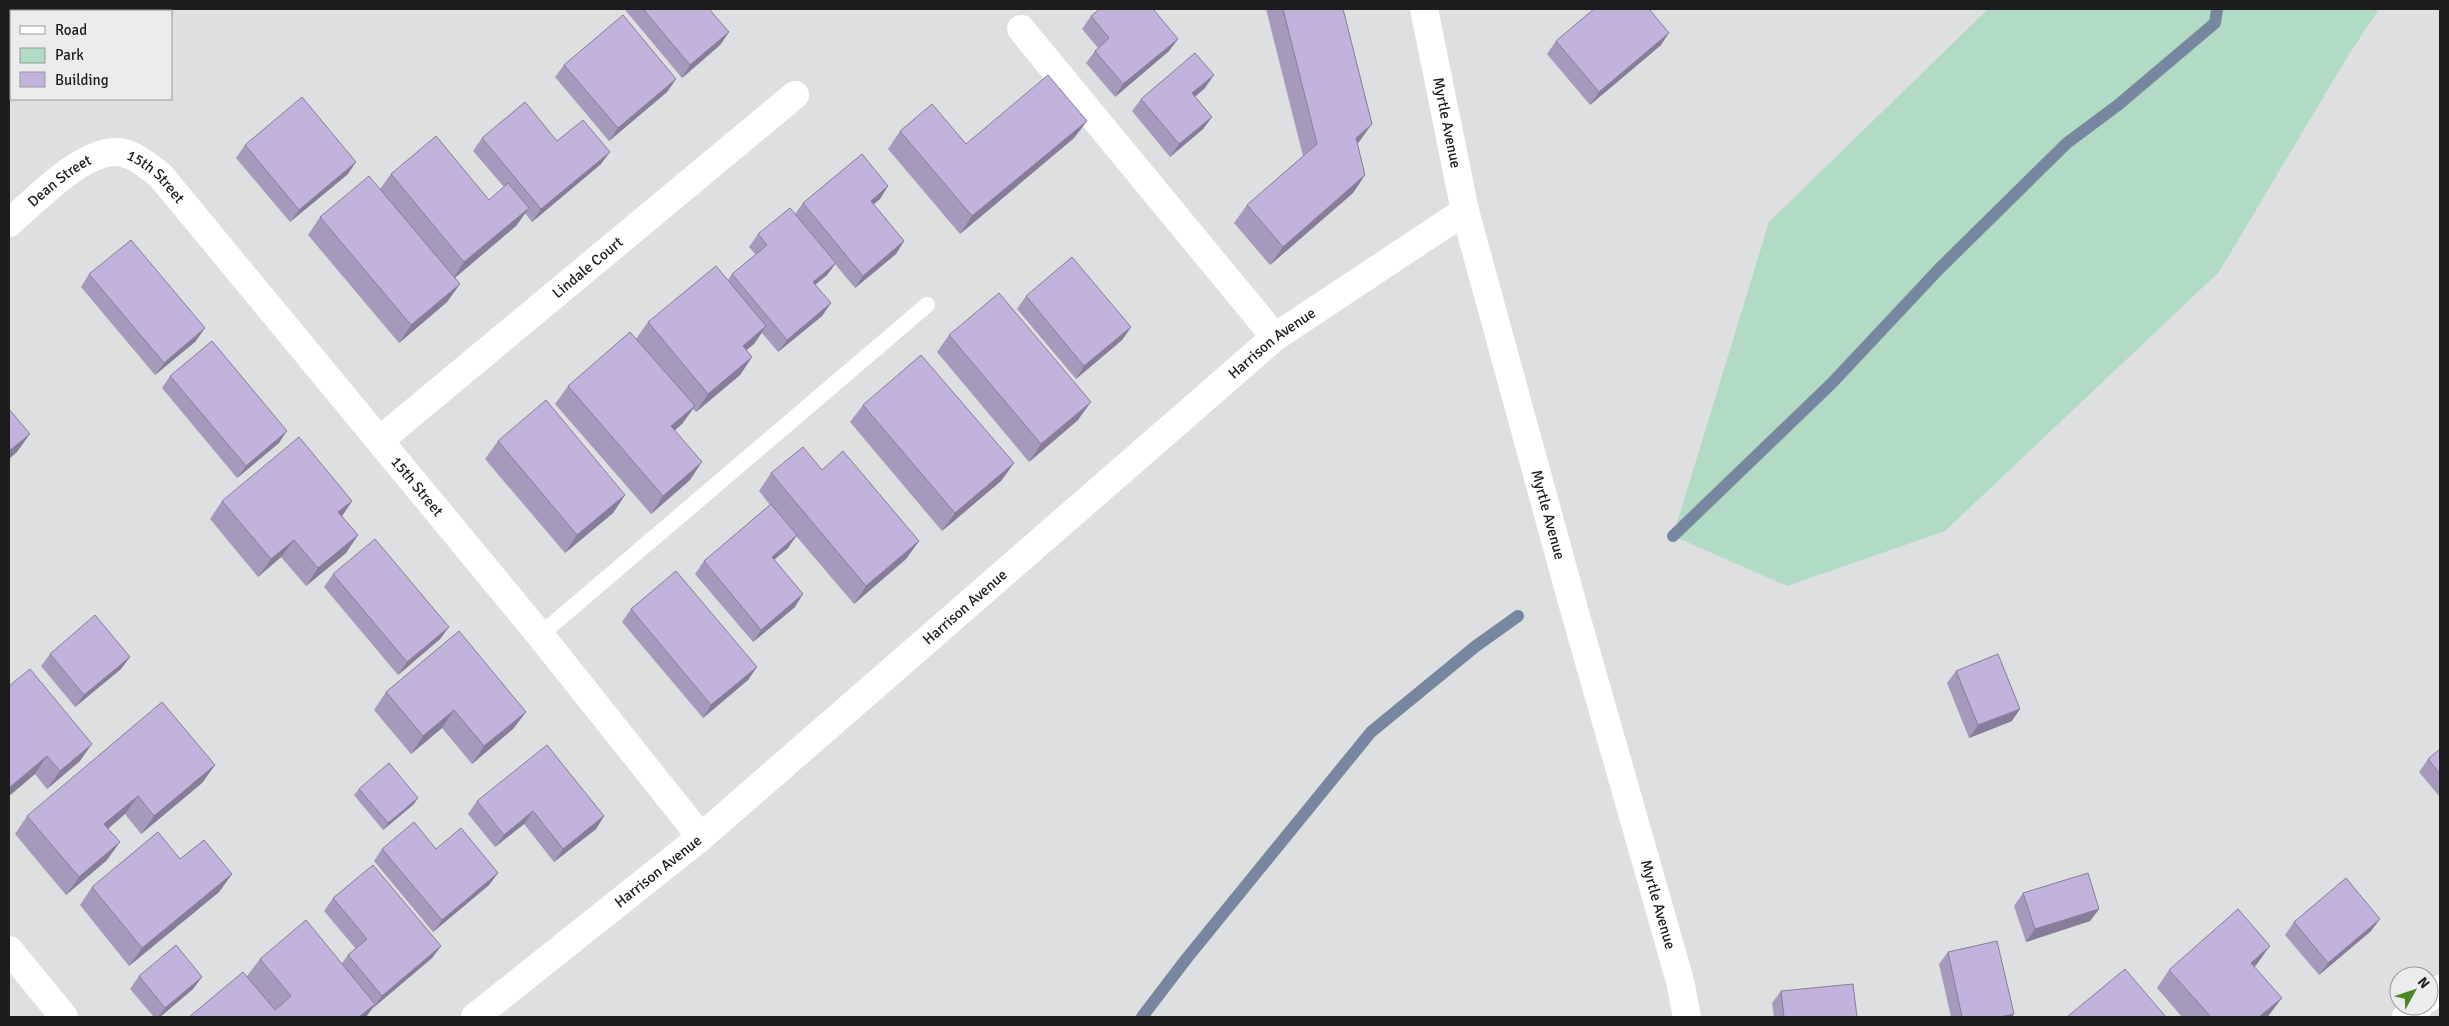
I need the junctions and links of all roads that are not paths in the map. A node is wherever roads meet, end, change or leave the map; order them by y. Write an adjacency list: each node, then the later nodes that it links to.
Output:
1 (1424, 9): 5 (main road, Myrtle Avenue)
2 (1021, 28): 8 (main road)
3 (795, 95): 9 (main road, Lindale Court)
4 (118, 152): 6 (main road, Dean Street); 9 (main road, 15th Street)
5 (1465, 211): 8 (main road, Harrison Avenue); 15 (main road, Myrtle Avenue)
6 (9, 223)
7 (927, 304): 10 (lane)
8 (1275, 337): 11 (main road, Harrison Avenue)
9 (380, 440): 10 (main road, 15th Street)
10 (540, 635): 11 (main road, 15th Street)
11 (701, 837): 14 (main road, Harrison Avenue)
12 (9, 950): 13 (main road)
13 (64, 1017)
14 (475, 1017)
15 (1687, 1017)

